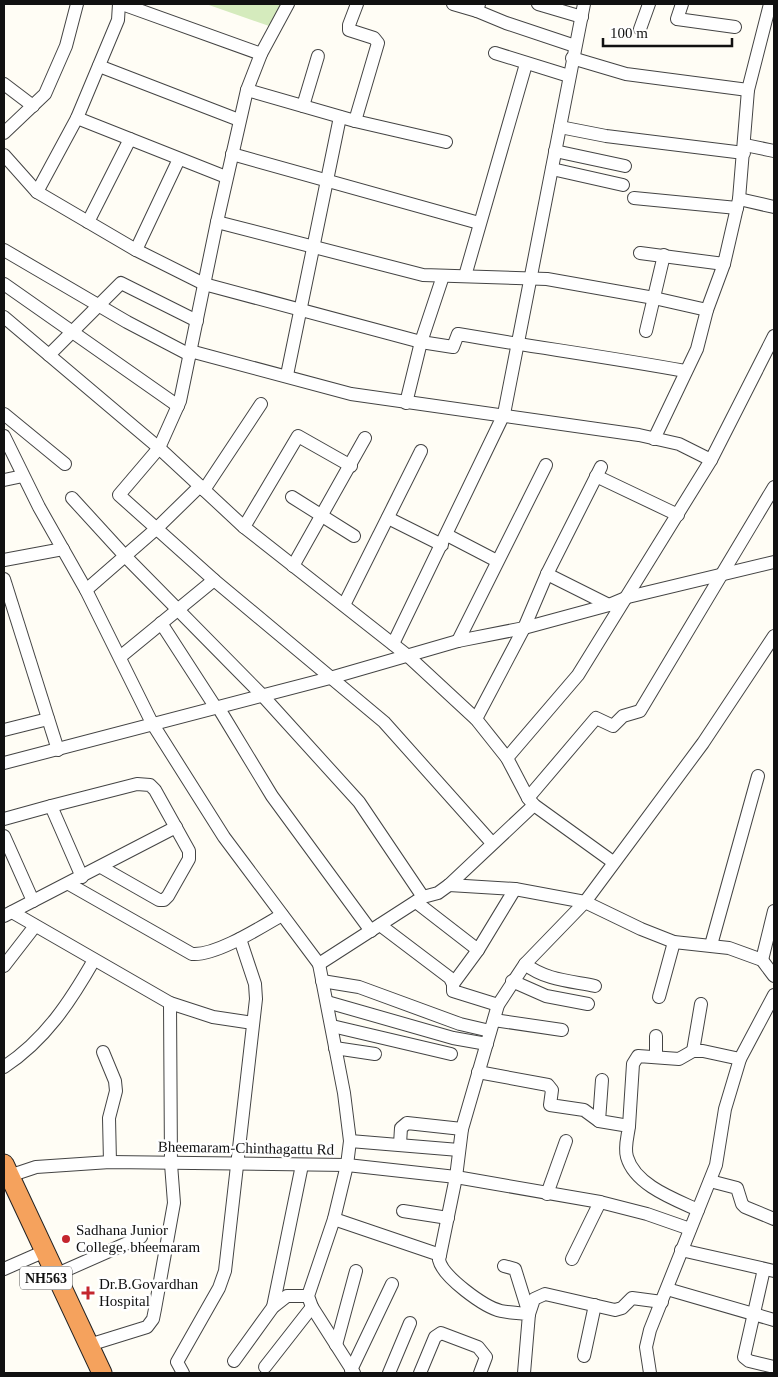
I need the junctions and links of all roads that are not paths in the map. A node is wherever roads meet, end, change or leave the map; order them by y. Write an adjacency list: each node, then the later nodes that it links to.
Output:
1 (77, 4): 25 (street)
2 (121, 4): 17 (street); 20 (street)
3 (288, 4): 17 (street)
4 (357, 4): 30 (street)
5 (453, 4): 11 (street)
6 (538, 4): 12 (street)
7 (584, 4): 12 (street)
8 (650, 4): 14 (street)
9 (682, 4): 13 (street)
10 (770, 4): 24 (street)
11 (478, 7): 15 (street)
12 (582, 17): 15 (street)
13 (734, 27)
14 (640, 29)
15 (573, 52): 21 (street); 24 (street)
16 (495, 53): 19 (street)
17 (261, 54): 23 (street)
18 (318, 56): 26 (street)
19 (526, 64): 21 (street); 52 (street)
20 (99, 66): 28 (street); 29 (street)
21 (569, 76): 31 (street)
22 (4, 84): 25 (street)
23 (247, 90): 26 (street); 29 (street)
24 (748, 90): 35 (street)
25 (33, 106): 32 (street)
26 (304, 106): 27 (street)
27 (340, 117): 30 (street); 44 (street)
28 (77, 118): 33 (street); 46 (street)
29 (239, 120): 38 (street)
30 (355, 121): 34 (street)
31 (560, 126): 35 (street); 36 (street)
32 (4, 133)
33 (130, 139): 40 (street); 50 (street)
34 (446, 142)
35 (744, 149): 37 (street); 48 (street)
36 (555, 151): 41 (street); 42 (street)
37 (774, 151)
38 (232, 154): 43 (street); 44 (street)
39 (4, 155): 46 (street)
40 (179, 159): 43 (street); 55 (street)
41 (625, 166)
42 (552, 170): 45 (street); 61 (street)
43 (226, 177): 51 (street)
44 (326, 181): 52 (street); 53 (street)
45 (623, 185)
46 (37, 192): 50 (street)
47 (634, 198): 48 (street)
48 (738, 204): 49 (street); 58 (street)
49 (774, 207)
50 (88, 222): 55 (street)
51 (217, 222): 53 (street); 63 (street)
52 (478, 223): 60 (street)
53 (312, 247): 59 (street); 66 (street)
54 (4, 250): 65 (street)
55 (136, 250): 63 (street)
56 (640, 253): 57 (street)
57 (664, 255): 58 (street); 64 (street)
58 (724, 264): 67 (street)
59 (443, 276): 60 (street); 73 (street)
60 (465, 276): 61 (street)
61 (530, 280): 64 (street); 74 (street)
62 (4, 284): 71 (street)
63 (204, 284): 66 (street); 69 (street)
64 (654, 298): 67 (street); 70 (street)
65 (98, 305): 69 (street); 71 (street); 75 (street)
66 (300, 310): 73 (street); 78 (street)
67 (707, 310): 77 (street)
68 (4, 317): 76 (street)
69 (197, 321): 75 (street)
70 (646, 331)
71 (71, 332): 76 (street); 81 (street)
72 (774, 336): 89 (street)
73 (421, 342): 74 (street); 79 (street)
74 (517, 344): 77 (street); 83 (street)
75 (190, 353): 78 (street); 81 (street)
76 (49, 355): 87 (street)
77 (685, 371): 86 (street)
78 (287, 375): 79 (street)
79 (406, 403): 83 (street)
80 (261, 404): 96 (street)
81 (178, 406): 87 (street)
82 (4, 414): 90 (street)
83 (504, 414): 86 (street); 105 (street)
84 (4, 436): 93 (street)
85 (364, 438): 92 (street)
86 (654, 439): 89 (street)
87 (159, 448): 96 (street); 103 (street)
88 (421, 451): 101 (street)
89 (711, 460): 99 (street)
90 (65, 464)
91 (546, 465): 109 (street)
92 (351, 466): 100 (street); 102 (street)
93 (23, 476): 94 (street); 106 (street)
94 (4, 480)
95 (774, 487): 112 (street)
96 (202, 488): 102 (street); 103 (street)
97 (292, 497): 100 (street)
98 (72, 498): 107 (street)
99 (678, 515): 113 (street); 117 (street)
100 (322, 516): 104 (street); 111 (street)
101 (388, 518): 105 (street); 118 (street)
102 (244, 527): 111 (street)
103 (156, 529): 107 (street); 115 (street)
104 (354, 536)
105 (444, 540): 109 (street); 126 (street)
106 (63, 549): 108 (street); 116 (street)
107 (125, 556): 116 (street); 120 (street)
108 (4, 560)
109 (497, 561): 125 (street)
110 (774, 562): 112 (street)
111 (293, 566): 118 (street)
112 (725, 573): 117 (street); 140 (street)
113 (547, 574): 119 (street); 123 (street)
114 (4, 579): 121 (street)
115 (214, 580): 120 (street); 129 (street)
116 (86, 590): 128 (street)
117 (628, 598): 119 (street); 137 (street)
118 (344, 605): 126 (street)
119 (609, 605): 123 (street)
120 (179, 609): 122 (street); 130 (street)
121 (8, 611): 132 (street)
122 (162, 623): 128 (street); 131 (street)
123 (524, 628): 125 (street); 133 (street)
124 (774, 636): 146 (street)
125 (458, 642): 127 (street)
126 (393, 644): 127 (street)
127 (408, 656): 129 (street); 133 (street)
128 (120, 657): 134 (street)
129 (330, 678): 130 (street); 145 (street)
130 (262, 695): 131 (street); 152 (street)
131 (217, 708): 134 (street); 159 (street)
132 (48, 719): 135 (street); 136 (street)
133 (476, 719): 137 (street)
134 (152, 723): 136 (street); 157 (street)
135 (4, 730)
136 (58, 750): 138 (street)
137 (508, 758): 140 (street)
138 (4, 763)
139 (758, 776): 162 (street)
140 (531, 802): 145 (street); 146 (street)
141 (51, 806): 142 (street); 143 (street); 148 (street)
142 (4, 819)
143 (176, 827): 147 (street); 147 (street)
144 (4, 836): 153 (street)
145 (492, 843): 150 (street)
146 (613, 862): 154 (street)
147 (101, 867): 148 (street)
148 (82, 876): 149 (street)
149 (69, 884): 153 (street); 160 (street)
150 (449, 885): 151 (street); 152 (street)
151 (515, 890): 154 (street); 163 (street)
152 (419, 899): 159 (street); 163 (street)
153 (34, 901): 156 (street)
154 (585, 902): 161 (street); 167 (street)
155 (774, 912): 165 (street)
156 (8, 914): 158 (street)
157 (282, 915): 160 (street); 166 (street)
158 (35, 926): 164 (street); 168 (street)
159 (375, 928): 166 (street); 172 (street)
160 (240, 939): 181 (street)
161 (674, 942): 162 (street); 175 (street)
162 (710, 945): 165 (street)
163 (478, 950): 172 (street)
164 (94, 960): 177 (street); 194 (street)
165 (762, 960): 169 (street)
166 (319, 964): 170 (street)
167 (525, 964): 171 (street); 173 (street)
168 (4, 966)
169 (774, 976)
170 (322, 981): 176 (street); 183 (street)
171 (512, 981): 178 (street); 180 (street)
172 (453, 984): 180 (street)
173 (595, 986)
174 (774, 995): 193 (street)
175 (659, 997)
176 (327, 1002): 182 (street); 186 (street)
177 (170, 1003): 181 (street); 205 (street)
178 (588, 1004)
179 (701, 1004): 188 (street)
180 (498, 1005): 183 (street)
181 (253, 1023): 206 (street)
182 (332, 1026): 187 (street); 191 (street)
183 (492, 1026): 184 (street); 186 (street)
184 (562, 1030)
185 (656, 1036): 192 (street)
186 (487, 1044): 195 (street)
187 (335, 1048): 190 (street); 200 (street)
188 (693, 1051): 192 (street); 193 (street)
189 (103, 1052): 204 (street)
190 (375, 1054)
191 (451, 1054)
192 (656, 1056): 198 (street)
193 (740, 1059): 211 (street)
194 (4, 1067)
195 (478, 1072): 197 (street); 199 (street)
196 (602, 1080): 197 (street)
197 (598, 1121): 198 (street)
198 (629, 1126): 214 (street)
199 (462, 1129): 202 (street); 203 (street)
200 (350, 1141): 202 (street); 208 (street)
201 (566, 1141): 212 (street)
202 (400, 1144): 203 (street)
203 (459, 1150): 210 (street)
204 (110, 1162): 205 (street, Bheemaram-Chinthagattu Rd); 209 (street, Bheemaram-Chinthagattu Rd)
205 (171, 1164): 206 (street, Bheemaram-Chinthagattu Rd); 240 (street)
206 (236, 1164): 207 (street, Bheemaram-Chinthagattu Rd); 249 (street)
207 (302, 1165): 208 (street, Bheemaram-Chinthagattu Rd); 235 (street)
208 (347, 1165): 210 (street); 217 (street, Bheemaram-Chinthagattu Rd)
209 (6, 1175): 222 (highway, NH563); 229 (highway, NH563)
210 (456, 1177): 212 (street); 216 (street)
211 (710, 1182): 214 (street); 218 (street)
212 (547, 1194): 213 (street)
213 (600, 1202): 219 (street); 224 (street)
214 (698, 1210): 219 (street)
215 (402, 1211): 216 (street)
216 (448, 1218): 223 (street)
217 (334, 1219): 223 (street); 232 (street, Bheemaram-Chinthagattu Rd)
218 (774, 1219)
219 (690, 1229): 221 (street)
220 (141, 1237): 229 (street)
221 (681, 1250): 227 (street); 231 (street)
222 (36, 1255): 226 (street); 247 (highway, NH563)
223 (440, 1255): 236 (street)
224 (572, 1259)
225 (504, 1266): 236 (street)
226 (4, 1269)
227 (769, 1270): 237 (street)
228 (356, 1271): 241 (street)
229 (55, 1275): 240 (highway, NH563)
230 (392, 1284): 246 (street)
231 (667, 1289): 233 (street); 237 (street)
232 (310, 1301): 235 (street); 241 (street); 244 (street)
233 (662, 1302): 234 (street); 254 (street)
234 (595, 1305): 236 (street); 242 (street)
235 (273, 1307): 243 (street)
236 (529, 1314): 253 (street)
237 (752, 1315): 238 (street); 245 (street)
238 (774, 1320)
239 (410, 1323): 250 (street)
240 (89, 1345): 248 (highway, NH563)
241 (336, 1345): 246 (street)
242 (584, 1356)
243 (234, 1361)
244 (264, 1367)
245 (774, 1367)
246 (353, 1371)
247 (88, 1373)
248 (102, 1373)
249 (183, 1373)
250 (389, 1373)
251 (420, 1373): 252 (street)
252 (480, 1373)
253 (524, 1373)
254 (650, 1373)

